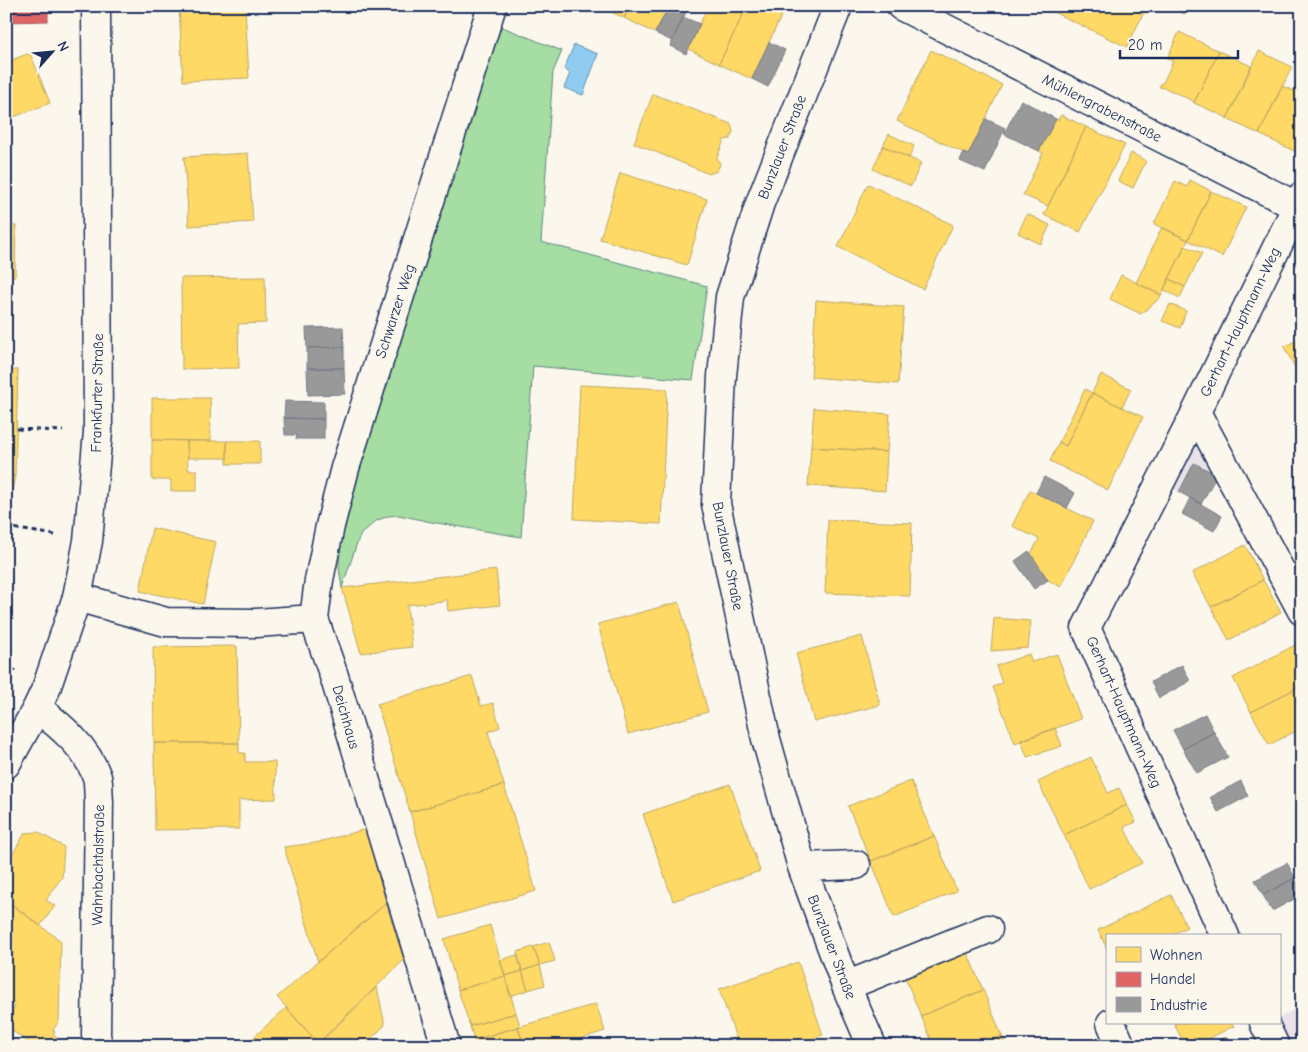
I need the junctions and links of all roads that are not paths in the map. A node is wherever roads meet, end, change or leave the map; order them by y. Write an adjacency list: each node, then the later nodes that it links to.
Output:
1 (96, 6): 7 (street, Frankfurter Straße)
2 (492, 6): 9 (street, Schwarzer Weg)
3 (838, 6): 13 (street, Bunzlauer Straße)
4 (901, 6): 5 (street, Mühlengrabenstraße)
5 (1300, 204): 6 (street, Gerhart-Hauptmann-Weg)
6 (1196, 412): 8 (street, Gerhart-Hauptmann-Weg); 15 (street, Gerhart-Hauptmann-Weg)
7 (77, 597): 9 (street); 10 (street, Frankfurter Straße)
8 (1302, 611)
9 (314, 619): 20 (street, Deichhaus)
10 (37, 708): 11 (street, Frankfurter Straße); 19 (street, Wahnbachtalstraße)
11 (6, 764)
12 (856, 865): 13 (street)
13 (802, 867): 16 (street, Bunzlauer Straße)
14 (988, 928): 16 (street)
15 (1224, 934)
16 (846, 986): 21 (street, Bunzlauer Straße)
17 (1111, 1024): 22 (street)
18 (1264, 1024): 23 (street)
19 (98, 1046)
20 (446, 1046)
21 (872, 1046)
22 (1121, 1046)
23 (1274, 1046)

